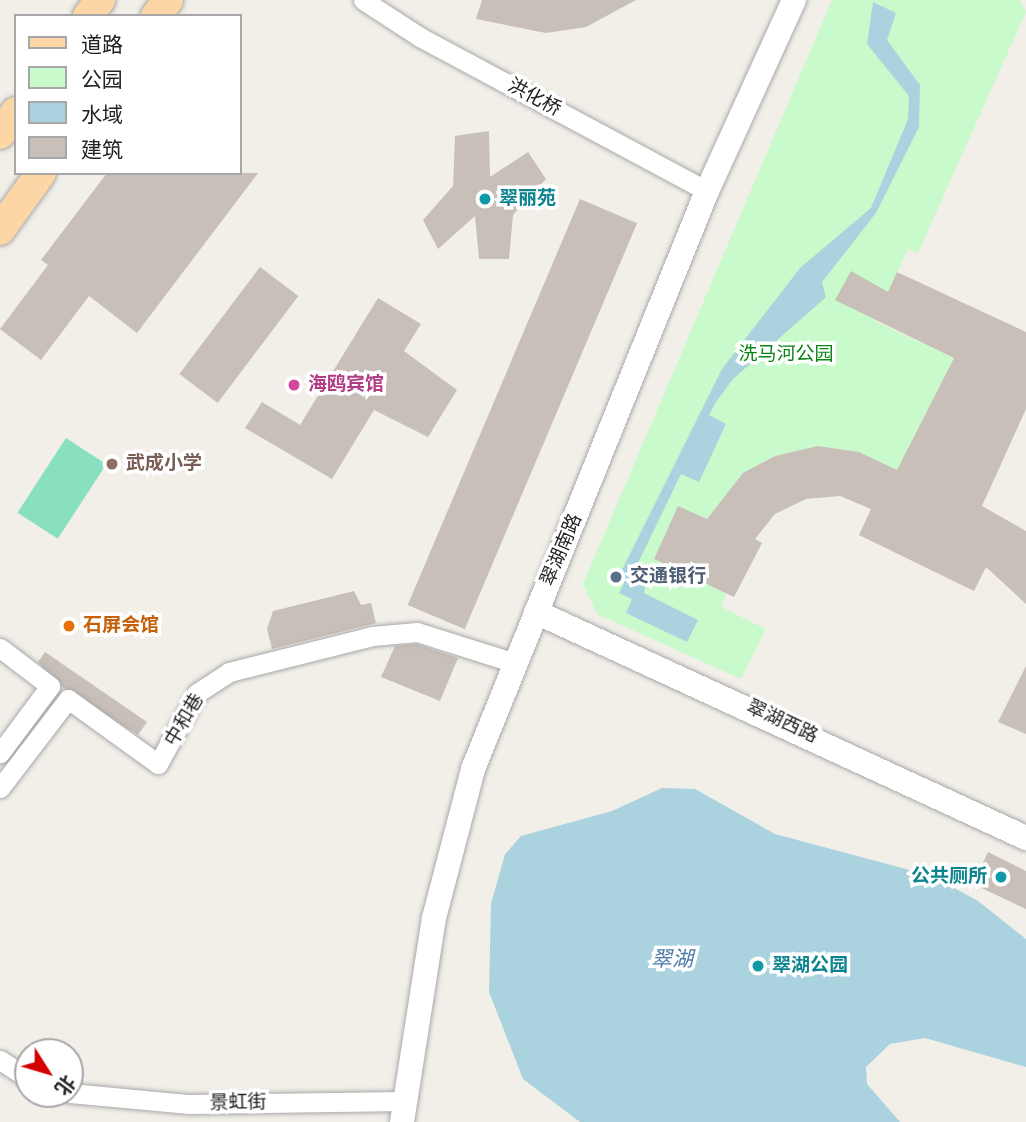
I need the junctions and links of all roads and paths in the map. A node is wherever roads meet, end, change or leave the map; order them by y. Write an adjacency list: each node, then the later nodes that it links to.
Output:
1 (363, 0): 6 (street, 洪化桥)
2 (794, 0): 6 (street, 翠湖南路)
3 (14, 116): 4 (main road)
4 (0, 134)
5 (40, 175): 7 (main road)
6 (707, 191): 8 (street, 翠湖南路)
7 (0, 230)
8 (536, 612): 10 (street, 翠湖南路); 13 (street, 翠湖西路)
9 (0, 648): 11 (street)
10 (512, 662): 12 (street, 中和巷); 15 (street, 翠湖南路)
11 (0, 753)
12 (0, 789)
13 (1026, 838)
14 (84, 1094): 15 (street, 景虹街)
15 (404, 1112)

